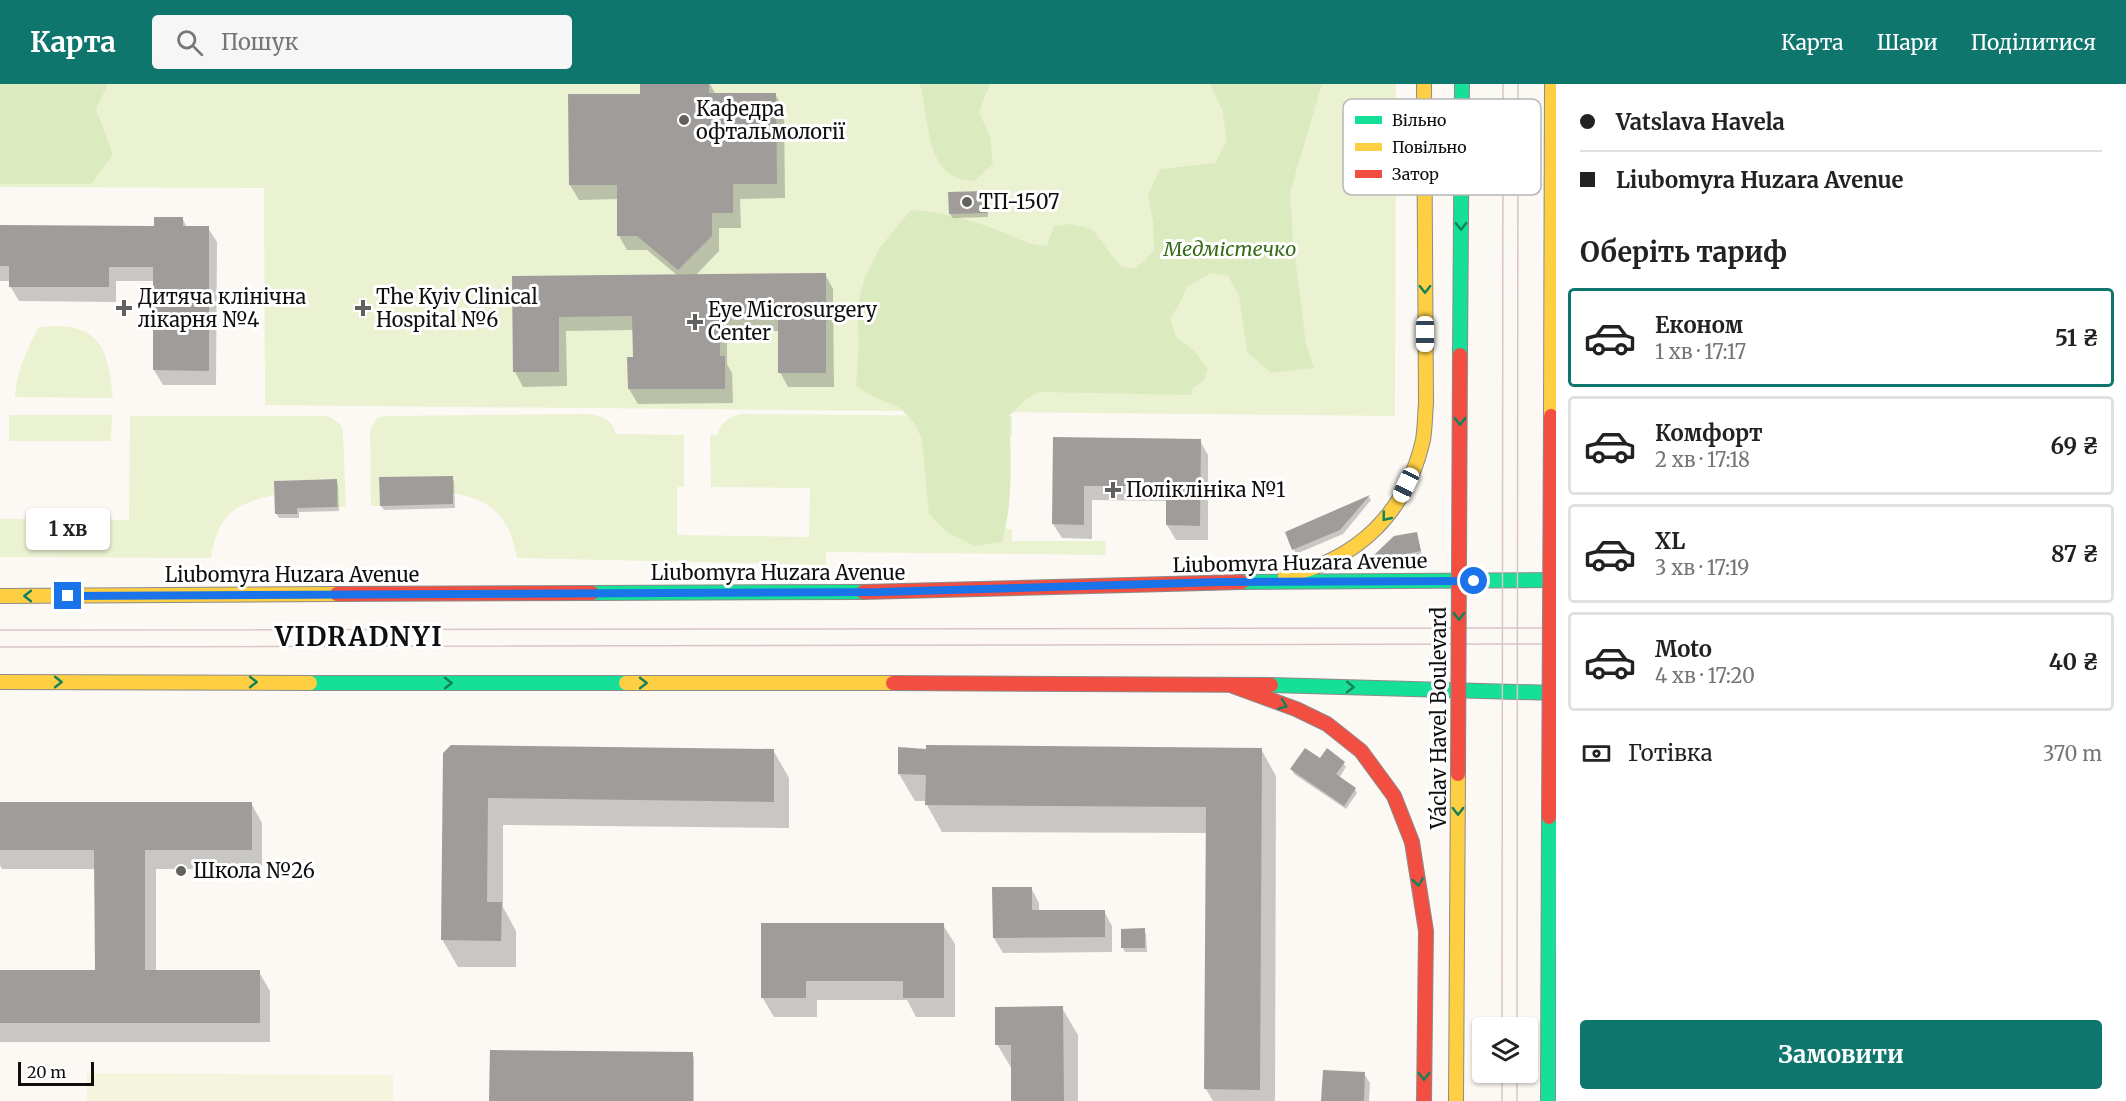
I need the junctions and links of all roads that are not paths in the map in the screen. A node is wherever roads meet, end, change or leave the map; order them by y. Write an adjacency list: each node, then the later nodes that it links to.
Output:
1 (1424, 84): 4 (main road, one-way to 4)
2 (1462, 84): 5 (main road, Václav Havel Boulevard, one-way to 5, bridge)
3 (1552, 84): 16 (main road, bridge)
4 (1424, 99)
5 (1462, 99)
6 (1425, 195): 9 (main road, one-way to 9)
7 (1461, 195): 15 (main road, Václav Havel Boulevard, one-way to 15, bridge)
8 (1556, 580): 9 (main road, Liubomyra Huzara Avenue)
9 (1220, 582): 10 (main road, Liubomyra Huzara Avenue, one-way to 10)
10 (0, 596)
11 (0, 682): 12 (main road, one-way to 12)
12 (1228, 684): 13 (main road, one-way to 13); 14 (main road, one-way to 14)
13 (1556, 693)
14 (1424, 1101)
15 (1456, 1101)
16 (1548, 1101)

